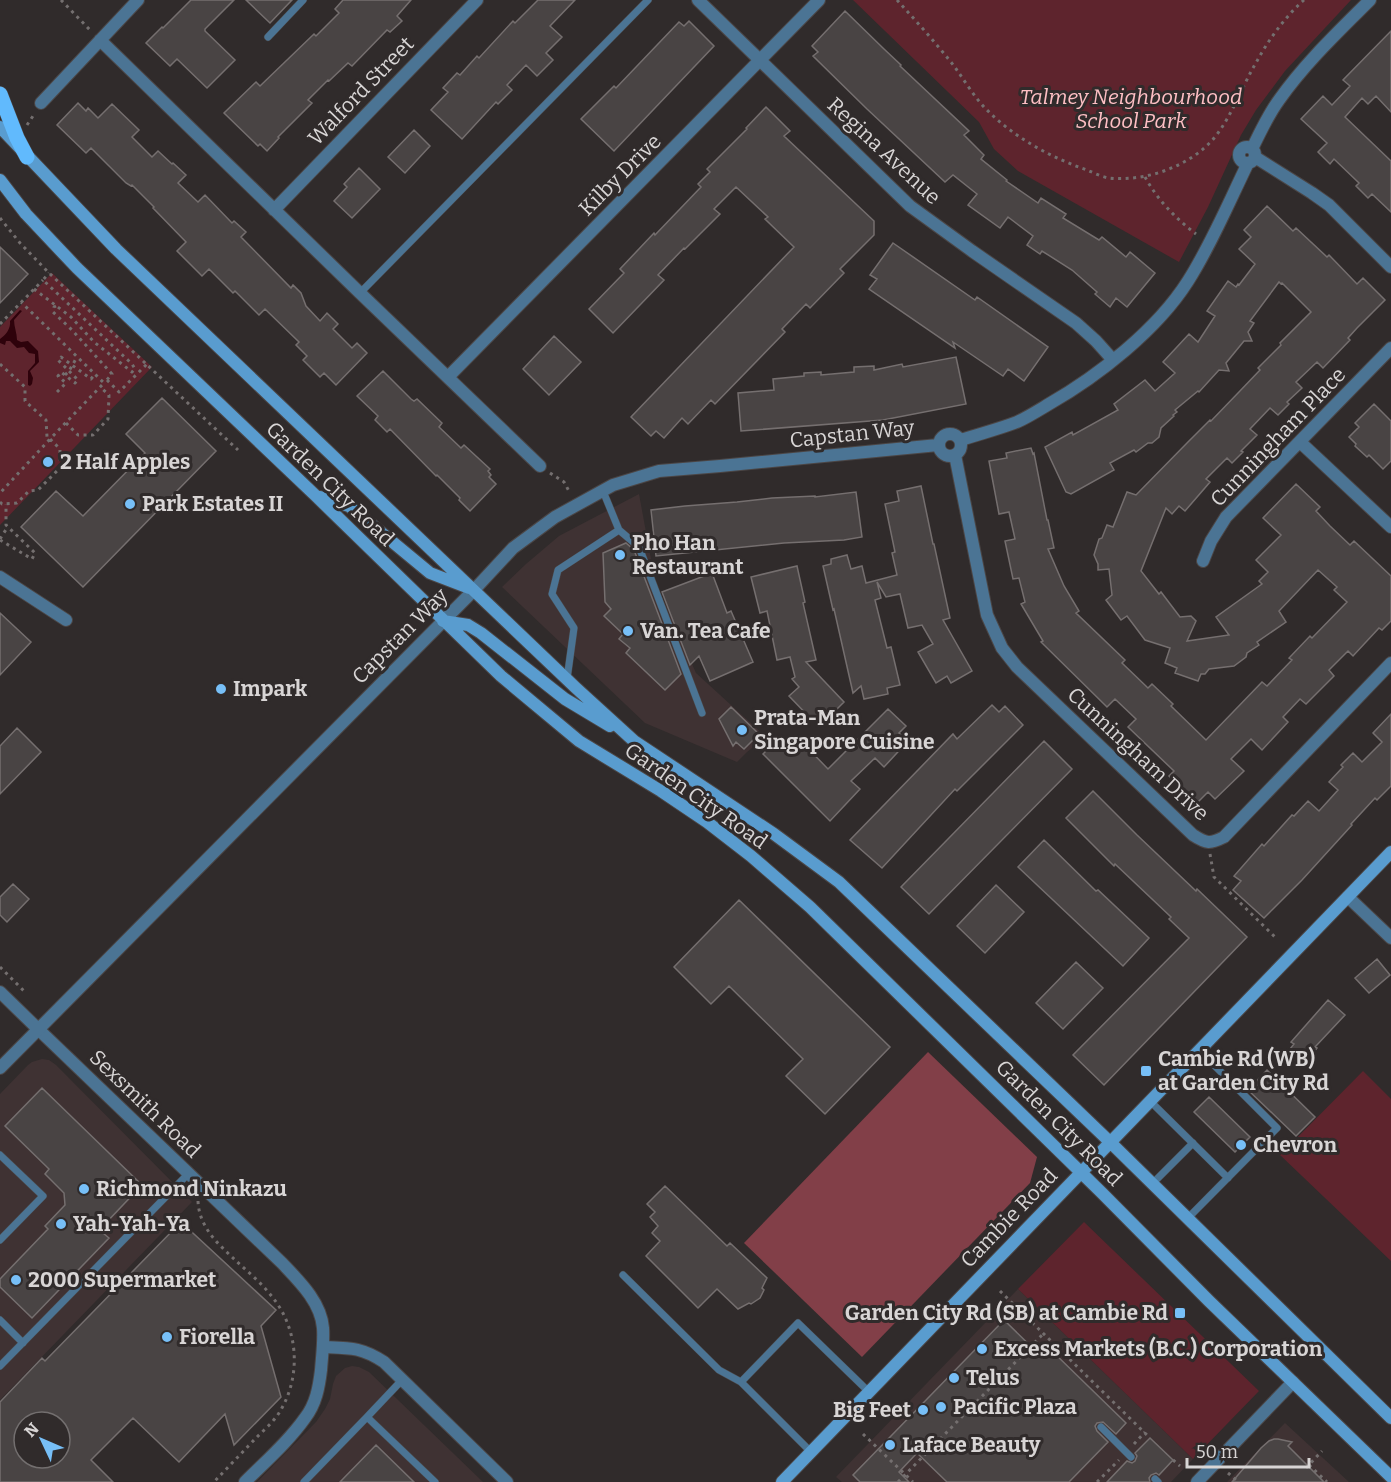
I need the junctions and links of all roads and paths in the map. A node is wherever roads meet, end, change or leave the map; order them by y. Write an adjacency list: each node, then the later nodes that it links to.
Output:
1 (61, 0): 12 (path)
2 (138, 0): 12 (street)
3 (303, 0): 11 (lane)
4 (477, 0): 22 (street, Walford Street)
5 (648, 0): 29 (lane)
6 (698, 0): 13 (street, Regina Avenue)
7 (819, 0): 13 (street, Kilby Drive)
8 (897, 0): 20 (path)
9 (1304, 0): 20 (path)
10 (1370, 0): 19 (street)
11 (268, 37)
12 (100, 40): 15 (street); 22 (street)
13 (760, 60): 35 (street, Regina Avenue); 43 (street, Kilby Drive)
14 (0, 94): 17 (main road)
15 (40, 103): 17 (path)
16 (0, 127): 18 (main road, Garden City Road)
17 (17, 138): 18 (main road)
18 (27, 157): 68 (main road, Garden City Road)
19 (1251, 157): 25 (street); 35 (street)
20 (1144, 177): 24 (path)
21 (0, 180): 58 (main road, Garden City Road)
22 (274, 210): 29 (street)
23 (0, 218): 26 (path)
24 (1196, 234)
25 (1391, 267)
26 (50, 273): 27 (path); 37 (path)
27 (43, 280): 28 (path); 41 (path)
28 (34, 289): 30 (path); 31 (path)
29 (360, 293): 43 (street)
30 (21, 303): 32 (path); 34 (path)
31 (56, 306): 41 (path); 45 (path)
32 (0, 324)
33 (1391, 348): 51 (street, Cunningham Place)
34 (77, 357): 38 (path); 40 (path)
35 (1113, 360): 50 (street)
36 (0, 364): 49 (path)
37 (147, 364): 41 (path); 53 (path)
38 (73, 366): 39 (path); 39 (path); 40 (path)
39 (69, 371): 42 (path); 42 (path)
40 (95, 374): 45 (path)
41 (134, 374): 45 (path)
42 (67, 377): 44 (path); 44 (path)
43 (448, 377): 55 (street)
44 (63, 380): 47 (path)
45 (105, 381): 46 (path)
46 (100, 387): 48 (path); 48 (path)
47 (57, 392)
48 (66, 423): 49 (path)
49 (50, 439): 57 (path); 60 (path)
50 (960, 440): 52 (street); 54 (street)
51 (1300, 442): 63 (street); 66 (street, Cunningham Place)
52 (938, 445): 54 (street); 56 (street, Capstan Way)
53 (238, 450)
54 (955, 455): 75 (street, Cunningham Drive)
55 (540, 466): 61 (path)
56 (603, 491): 61 (street, Capstan Way); 64 (lane)
57 (0, 493)
58 (316, 496): 68 (main road); 70 (main road, Garden City Road)
59 (0, 502): 60 (path)
60 (6, 504): 62 (path)
61 (577, 505): 68 (street, Capstan Way)
62 (8, 527): 65 (path); 65 (path)
63 (1391, 527)
64 (619, 530): 72 (lane); 73 (lane)
65 (0, 540)
66 (1203, 561)
67 (0, 578): 69 (street)
68 (474, 590): 70 (street, Capstan Way); 72 (main road, Garden City Road)
69 (66, 620)
70 (443, 621): 74 (main road); 83 (street, Capstan Way); 90 (main road, Garden City Road)
71 (1391, 663): 75 (street, Cunningham Drive)
72 (567, 679): 74 (main road, Garden City Road)
73 (702, 713)
74 (634, 741): 87 (main road, Garden City Road)
75 (1208, 842): 79 (path)
76 (1391, 852): 77 (main road, Cambie Road)
77 (1348, 897): 78 (street); 84 (main road, Cambie Road)
78 (1391, 938)
79 (1277, 939)
80 (0, 967): 81 (path)
81 (24, 991)
82 (0, 992): 83 (street, Sexsmith Road)
83 (38, 1029): 85 (street, Capstan Way); 91 (street, Sexsmith Road)
84 (1199, 1050): 86 (main road, Cambie Road); 92 (lane)
85 (0, 1068)
86 (1150, 1101): 87 (main road, Cambie Road); 88 (lane)
87 (1110, 1142): 90 (main road, Cambie Road); 93 (main road, Garden City Road)
88 (1193, 1143): 92 (lane); 93 (lane)
89 (0, 1155): 96 (lane)
90 (1081, 1172): 106 (main road, Garden City Road); 107 (main road, Cambie Road)
91 (189, 1173): 101 (lane); 102 (street, Sexsmith Road)
92 (1227, 1178): 95 (lane)
93 (1152, 1185): 95 (main road, Garden City Road)
94 (198, 1205): 123 (path)
95 (1187, 1220): 109 (main road, Garden City Road)
96 (0, 1240)
97 (623, 1275): 105 (lane)
98 (1000, 1291): 100 (path)
99 (0, 1320): 101 (lane)
100 (1043, 1332): 112 (path); 119 (path)
101 (23, 1343): 103 (lane)
102 (323, 1347): 104 (street); 124 (street, Sexsmith Road)
103 (0, 1366)
104 (402, 1380): 108 (lane); 127 (street)
105 (741, 1382): 107 (lane); 114 (lane)
106 (1293, 1383): 120 (main road, Garden City Road); 130 (street)
107 (870, 1392): 114 (main road, Cambie Road)
108 (367, 1417): 125 (lane); 126 (lane)
109 (1391, 1418)
110 (1101, 1427): 115 (lane)
111 (863, 1434): 119 (path)
112 (1150, 1438)
113 (1322, 1451): 131 (path)
114 (811, 1452): 121 (main road, Cambie Road)
115 (1131, 1457)
116 (1173, 1460): 117 (path)
117 (1180, 1466)
118 (1228, 1473): 122 (path)
119 (905, 1475): 128 (path); 129 (path)
120 (1391, 1477)
121 (789, 1479)
122 (1236, 1480)
123 (214, 1482)
124 (245, 1482)
125 (304, 1482)
126 (435, 1482)
127 (507, 1482)
128 (898, 1482)
129 (913, 1482)
130 (1197, 1482)
131 (1328, 1482)

